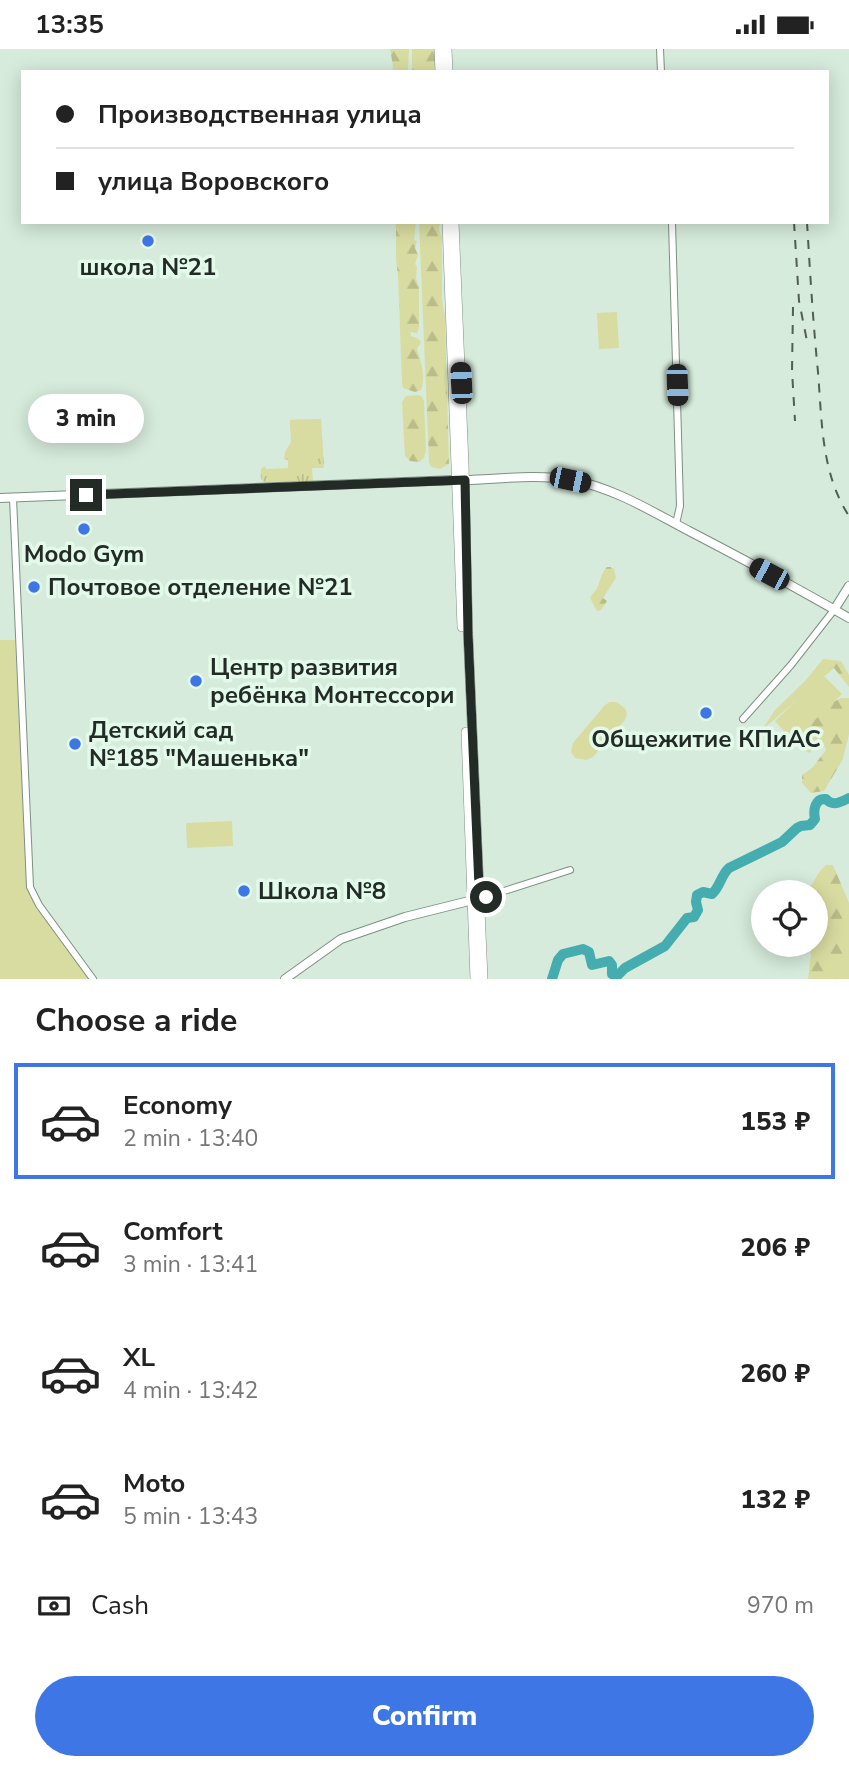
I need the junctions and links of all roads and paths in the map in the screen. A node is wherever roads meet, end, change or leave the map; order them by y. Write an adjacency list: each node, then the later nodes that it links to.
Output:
1 (439, 49): 4 (highway)
2 (447, 49): 5 (highway)
3 (660, 49): 6 (street)
4 (440, 70)
5 (448, 70)
6 (661, 70)
7 (447, 224): 10 (highway)
8 (454, 224): 10 (highway)
9 (671, 224): 13 (street)
10 (461, 480): 12 (main road); 13 (main road); 19 (highway)
11 (0, 498): 12 (main road)
12 (13, 498): 20 (street)
13 (676, 524): 15 (main road)
14 (849, 586): 15 (main road)
15 (834, 610): 16 (main road); 17 (street)
16 (849, 618)
17 (743, 719)
18 (570, 870): 19 (street)
19 (476, 900): 21 (main road); 22 (highway); 23 (highway)
20 (93, 979)
21 (285, 979)
22 (475, 979)
23 (483, 979)

